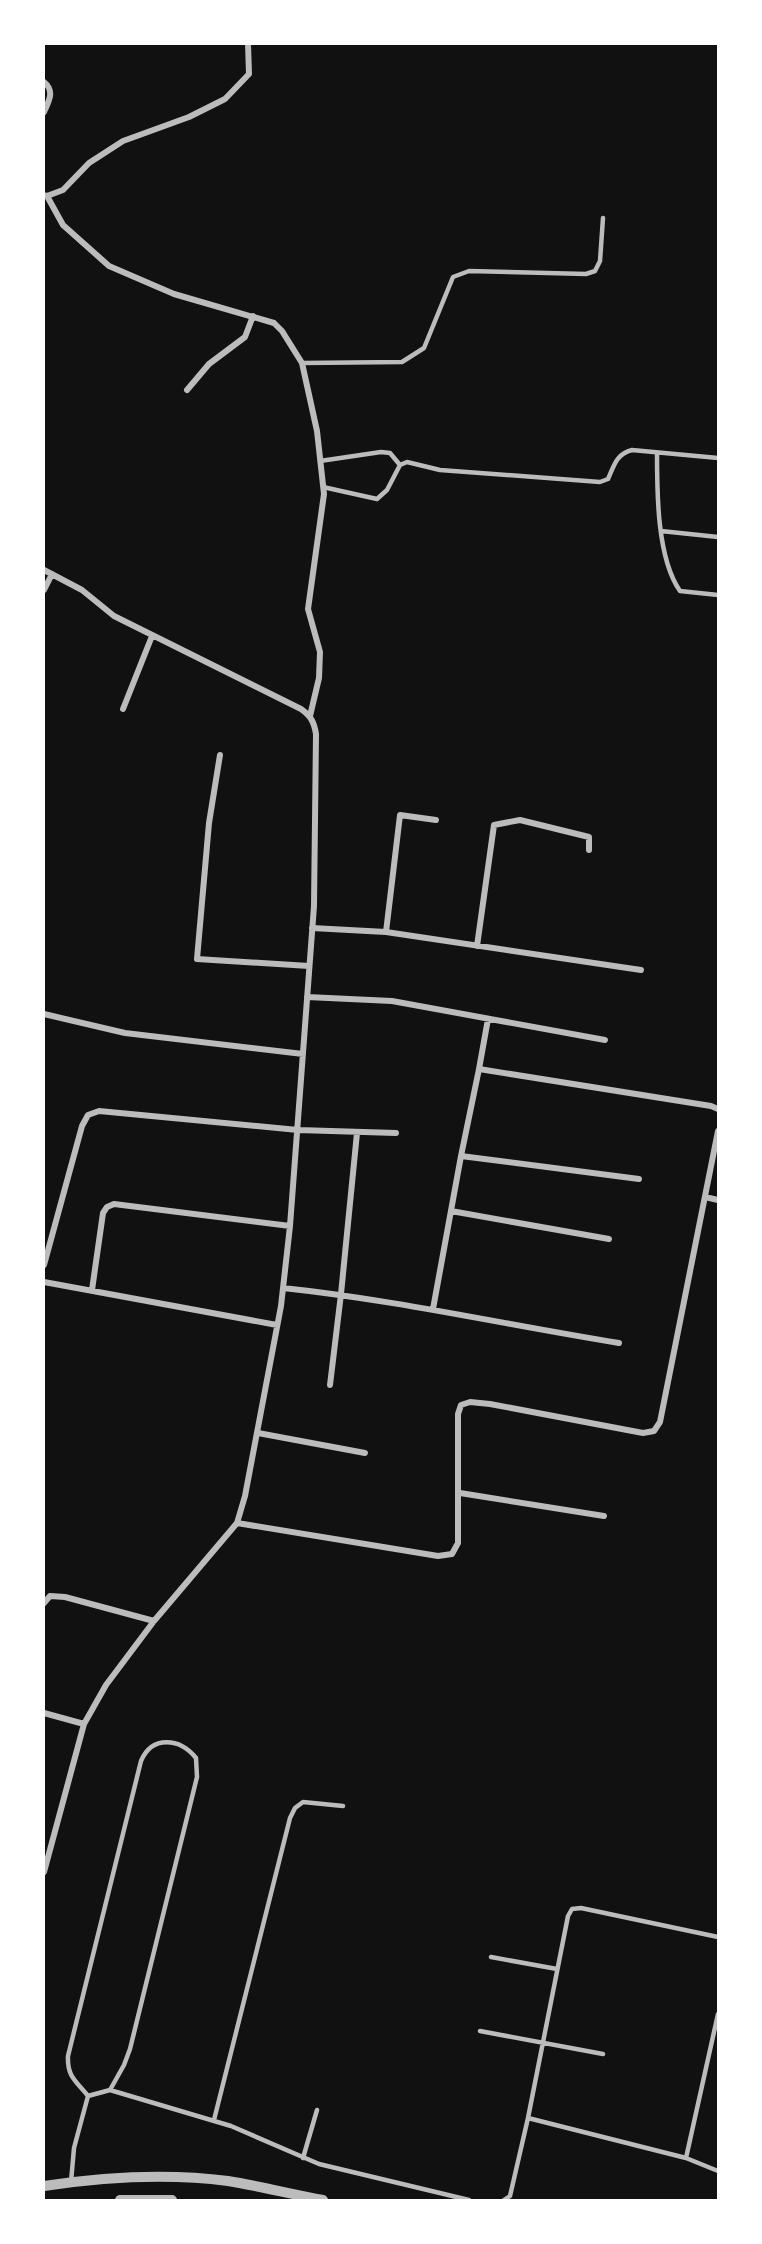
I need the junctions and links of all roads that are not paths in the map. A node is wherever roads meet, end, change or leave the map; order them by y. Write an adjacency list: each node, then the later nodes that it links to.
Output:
1 (248, 44): 4 (street)
2 (44, 82): 3 (street)
3 (44, 112)
4 (45, 196): 6 (street)
5 (603, 218): 7 (lane)
6 (253, 316): 7 (street); 8 (street)
7 (302, 363): 11 (street)
8 (186, 390)
9 (657, 453): 10 (lane); 12 (lane); 14 (lane)
10 (718, 458)
11 (320, 461): 12 (lane); 13 (street)
12 (400, 465): 13 (lane)
13 (323, 487): 22 (street)
14 (661, 531): 15 (lane); 19 (lane)
15 (718, 537)
16 (44, 570): 17 (street)
17 (52, 574): 18 (street); 20 (street)
18 (44, 590)
19 (718, 596)
20 (152, 636): 21 (street); 22 (street)
21 (123, 709)
22 (310, 716): 26 (street)
23 (220, 755): 29 (street)
24 (436, 820): 27 (street)
25 (589, 850): 28 (street)
26 (312, 928): 27 (street); 29 (street)
27 (386, 932): 28 (street)
28 (477, 946): 30 (street)
29 (309, 966): 31 (street)
30 (641, 970)
31 (307, 997): 33 (street); 35 (street)
32 (44, 1014): 35 (street)
33 (488, 1019): 34 (street); 36 (street)
34 (605, 1040)
35 (303, 1054): 38 (street)
36 (479, 1069): 37 (street); 42 (street)
37 (718, 1109)
38 (298, 1130): 40 (street); 47 (street); 49 (street)
39 (718, 1131): 44 (street)
40 (357, 1133): 41 (street); 53 (street)
41 (396, 1133)
42 (462, 1156): 43 (street); 46 (street)
43 (639, 1179)
44 (705, 1197): 45 (street); 60 (street)
45 (718, 1200)
46 (451, 1211): 48 (street); 54 (street)
47 (290, 1226): 51 (street); 52 (street)
48 (609, 1239)
49 (44, 1265)
50 (44, 1282): 52 (street)
51 (283, 1288): 53 (street); 55 (street)
52 (92, 1290): 55 (street)
53 (341, 1294): 54 (street); 57 (street)
54 (433, 1309): 56 (street)
55 (277, 1325): 58 (street)
56 (619, 1343)
57 (330, 1385)
58 (258, 1433): 59 (street); 62 (street)
59 (365, 1453)
60 (460, 1493): 61 (street); 62 (street)
61 (604, 1516)
62 (237, 1523): 64 (street)
63 (44, 1603): 64 (street)
64 (154, 1621): 66 (street)
65 (44, 1713): 66 (street)
66 (84, 1724): 68 (street)
67 (342, 1806): 80 (lane)
68 (44, 1872)
69 (718, 1937): 71 (lane)
70 (491, 1957): 71 (lane)
71 (557, 1969): 74 (lane)
72 (718, 2014): 82 (lane)
73 (480, 2031): 74 (lane)
74 (542, 2043): 75 (lane); 79 (lane)
75 (603, 2054)
76 (110, 2090): 77 (lane); 77 (lane); 80 (lane)
77 (88, 2096): 84 (lane)
78 (317, 2110): 81 (lane)
79 (528, 2118): 82 (lane); 90 (lane)
80 (214, 2120): 81 (lane)
81 (303, 2158): 89 (lane)
82 (686, 2158): 83 (lane)
83 (718, 2170)
84 (71, 2182): 85 (street); 88 (street)
85 (44, 2186)
86 (120, 2200): 87 (street)
87 (172, 2200)
88 (323, 2200)
89 (469, 2200)
90 (504, 2200)

